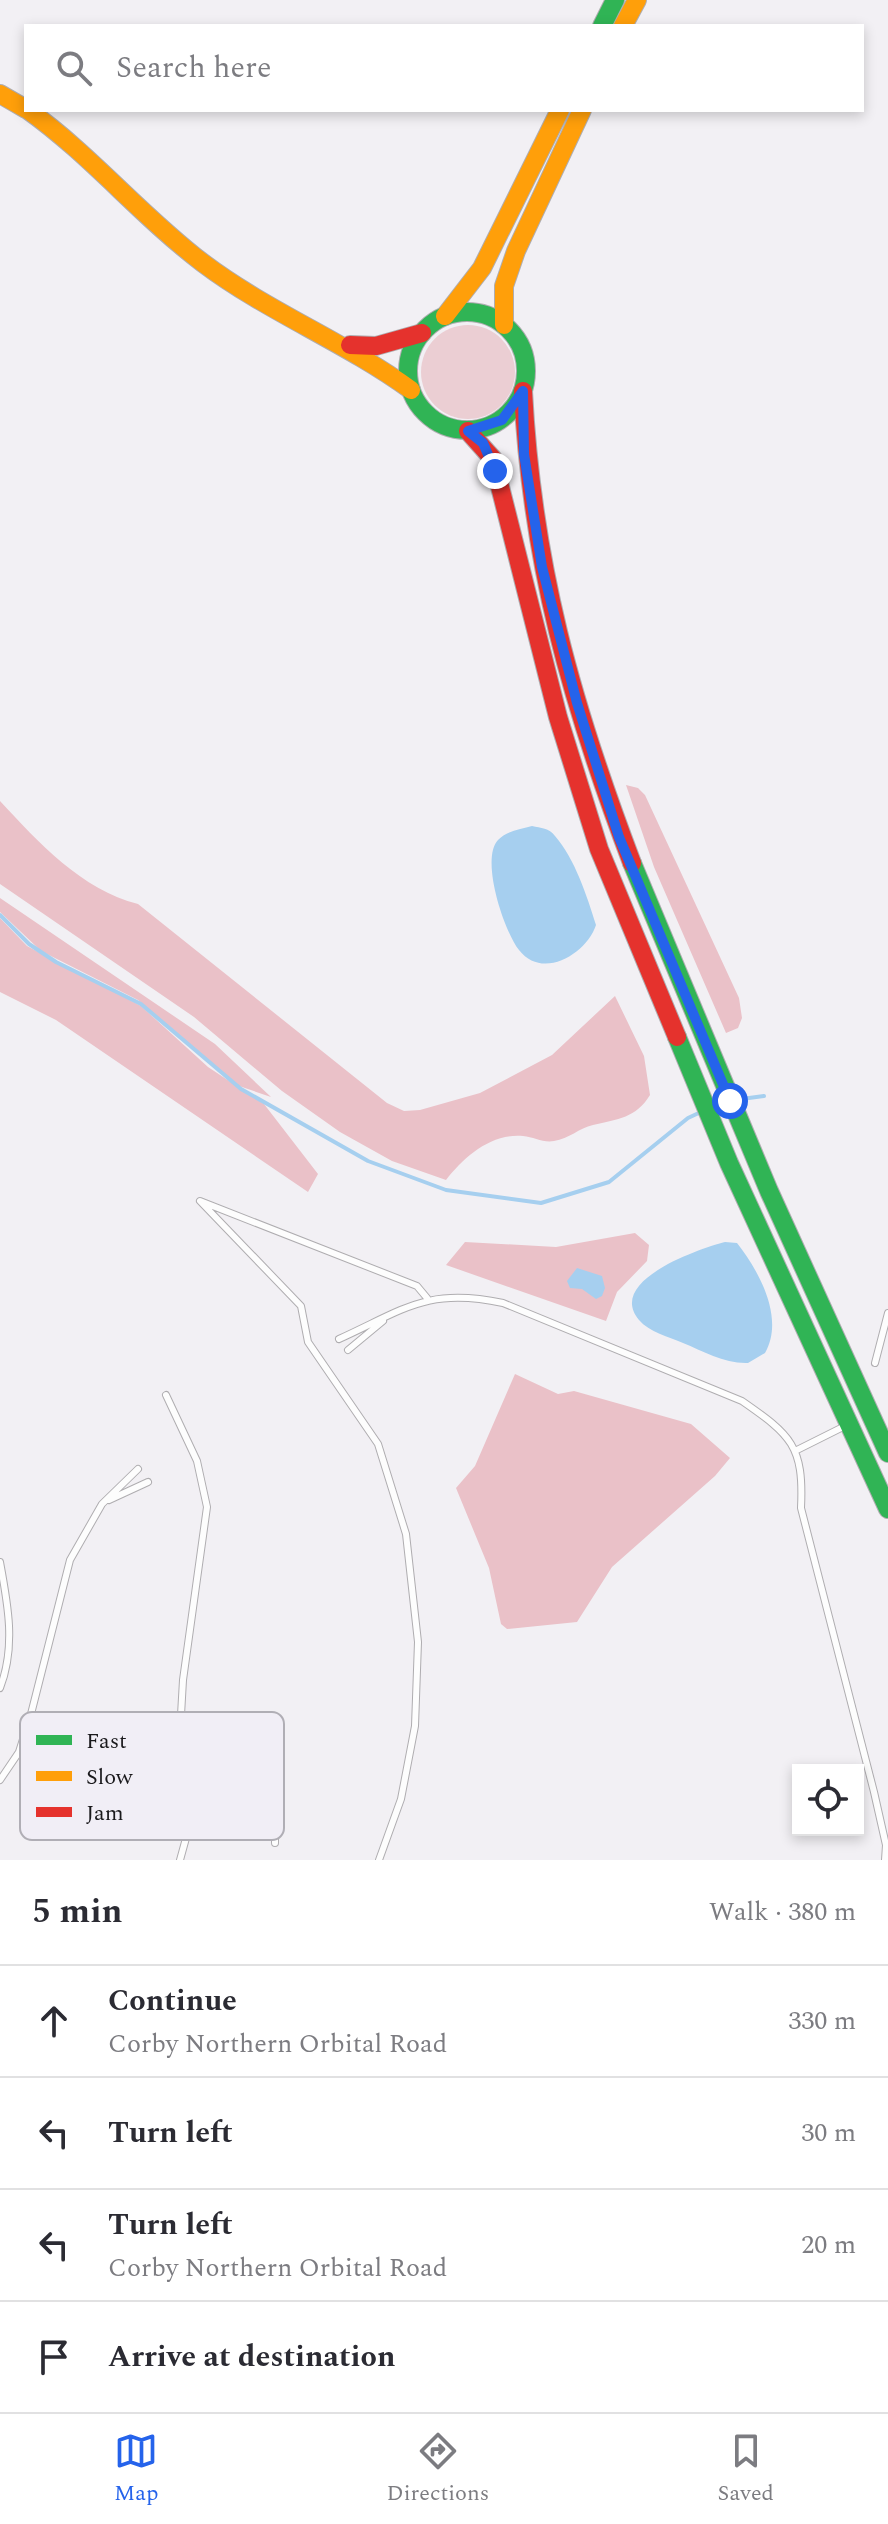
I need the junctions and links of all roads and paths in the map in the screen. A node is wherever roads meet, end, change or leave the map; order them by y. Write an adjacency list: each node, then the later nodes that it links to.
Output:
1 (615, 0): 3 (street)
2 (637, 0): 4 (street)
3 (603, 24)
4 (624, 24)
5 (0, 94): 6 (street)
6 (24, 108)
7 (30, 112): 13 (street)
8 (559, 112): 10 (street)
9 (581, 112): 11 (street)
10 (445, 316): 11 (street); 12 (street)
11 (504, 325): 15 (street)
12 (422, 333): 13 (street); 14 (street)
13 (347, 345): 14 (street)
14 (411, 390): 16 (street)
15 (523, 391): 16 (street); 26 (street)
16 (468, 431): 24 (street)
17 (427, 1298): 19 (lane); 25 (lane); 39 (lane)
18 (888, 1313): 22 (lane)
19 (389, 1316): 20 (lane); 21 (lane)
20 (339, 1339)
21 (348, 1350)
22 (875, 1363)
23 (166, 1395): 34 (lane)
24 (849, 1424): 25 (lane); 30 (street)
25 (797, 1450): 40 (lane)
26 (888, 1453)
27 (138, 1469): 29 (lane)
28 (148, 1482): 29 (lane)
29 (102, 1504): 33 (lane)
30 (888, 1509)
31 (0, 1562): 32 (lane)
32 (0, 1688)
33 (32, 1712)
34 (181, 1712)
35 (20, 1749): 36 (lane)
36 (0, 1780)
37 (186, 1840): 38 (lane)
38 (180, 1860)
39 (379, 1860)
40 (885, 1860)

